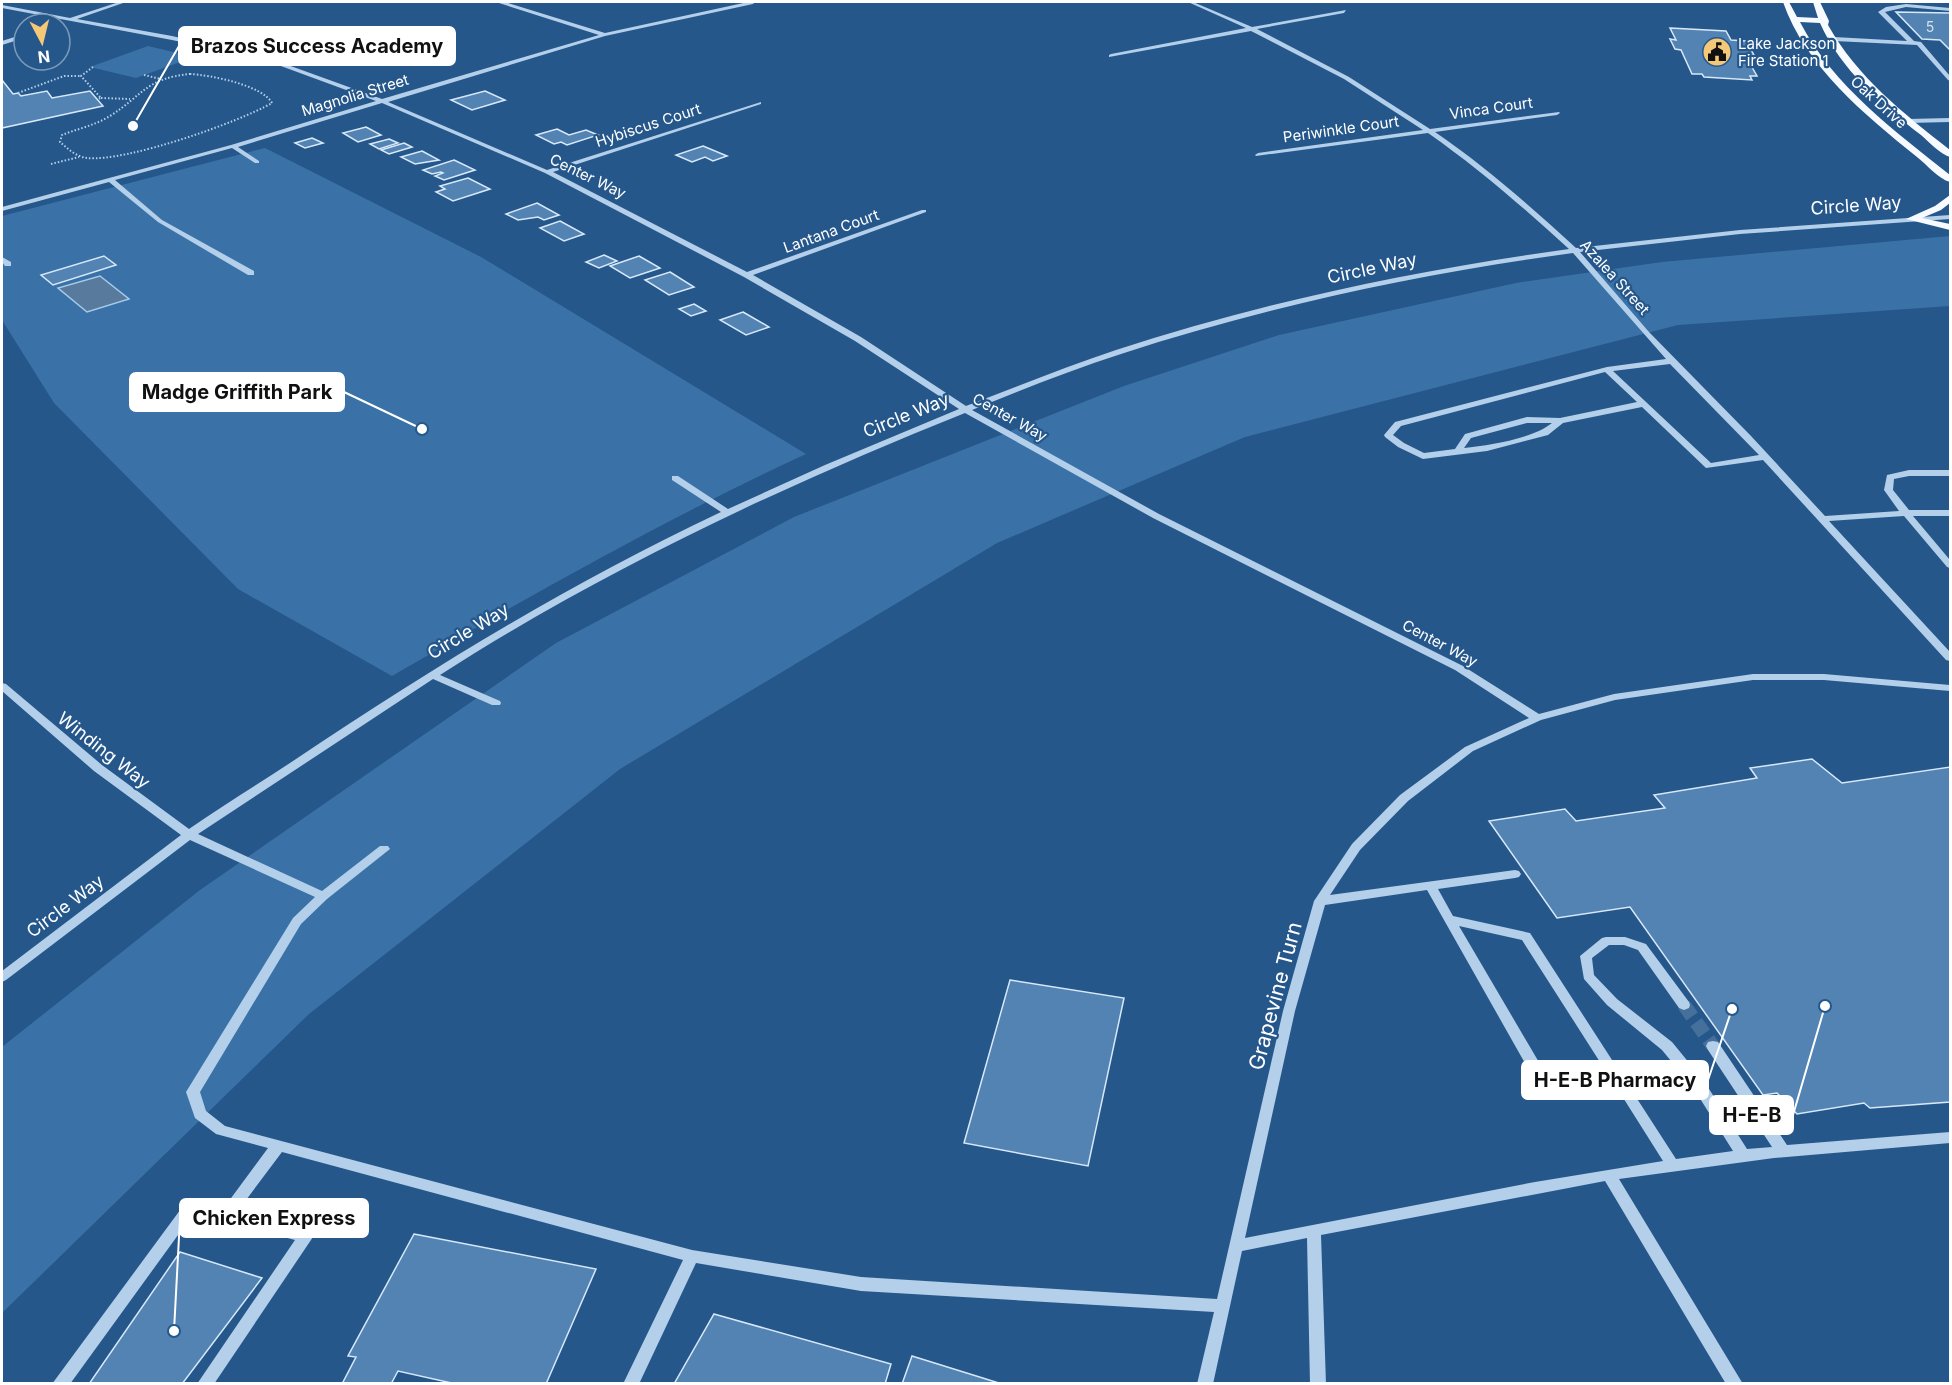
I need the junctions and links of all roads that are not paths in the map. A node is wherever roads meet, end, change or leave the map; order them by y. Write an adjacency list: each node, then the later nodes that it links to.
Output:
1 (108, 2): 7 (street)
2 (501, 2): 17 (street)
3 (753, 2): 17 (street, Magnolia Street)
4 (1190, 2): 16 (street, Azalea Street)
5 (1786, 2): 13 (main road, Oak Drive)
6 (1817, 2): 15 (main road, Oak Drive)
7 (120, 3): 12 (street)
8 (2, 8): 11 (street, Center Way)
9 (1950, 9): 22 (street)
10 (1344, 11): 16 (street)
11 (25, 12)
12 (72, 19)
13 (1794, 19): 15 (main road); 18 (main road, Oak Drive)
14 (72, 20): 27 (street, Center Way)
15 (1825, 21): 21 (main road, Oak Drive)
16 (1251, 28): 23 (street); 33 (street, Azalea Street)
17 (604, 34): 27 (street, Magnolia Street)
18 (1803, 37): 19 (main road); 24 (main road, Oak Drive)
19 (1813, 38)
20 (1823, 38): 21 (main road)
21 (1834, 39): 22 (street); 25 (main road, Oak Drive)
22 (1912, 42): 26 (street)
23 (1111, 56)
24 (1827, 69): 25 (main road); 31 (main road, Oak Drive)
25 (1855, 71): 32 (main road, Oak Drive)
26 (1950, 79)
27 (381, 101): 34 (street, Magnolia Street); 38 (street, Center Way)
28 (759, 103): 38 (street, Hybiscus Court)
29 (1557, 112): 33 (street, Vinca Court)
30 (1950, 120): 32 (street)
31 (1878, 121): 32 (main road); 39 (main road, Oak Drive)
32 (1908, 121): 35 (main road, Oak Drive)
33 (1429, 130): 36 (street, Periwinkle Court); 47 (street, Azalea Street)
34 (233, 146): 37 (street); 40 (street, Magnolia Street)
35 (1950, 154)
36 (1258, 155)
37 (256, 162)
38 (547, 172): 49 (street, Center Way)
39 (1950, 179)
40 (111, 180): 42 (street, Magnolia Street); 48 (street)
41 (1950, 198): 45 (main road)
42 (2, 209)
43 (924, 211): 49 (street, Lantana Court)
44 (1950, 217): 45 (street, Circle Way)
45 (1911, 219): 46 (main road); 47 (street, Circle Way)
46 (1950, 227)
47 (1576, 252): 50 (street, Azalea Street); 53 (street, Circle Way)
48 (251, 273)
49 (747, 275): 53 (street, Center Way)
50 (1672, 361): 51 (street); 56 (street, Azalea Street)
51 (1607, 369): 52 (street); 55 (street)
52 (1642, 404): 54 (street); 56 (street)
53 (966, 410): 59 (street, Circle Way); 69 (street, Center Way)
54 (1560, 421): 55 (street); 55 (street)
55 (1459, 450)
56 (1764, 457): 62 (street, Azalea Street)
57 (1950, 473): 60 (street)
58 (675, 478): 59 (street)
59 (728, 513): 65 (street, Circle Way)
60 (1906, 513): 61 (street); 62 (street); 63 (street)
61 (1950, 513)
62 (1822, 519): 64 (street, Azalea Street)
63 (1950, 565)
64 (1950, 658)
65 (432, 675): 68 (street); 70 (street, Circle Way)
66 (2, 686): 70 (street, Winding Way)
67 (1950, 688): 69 (street)
68 (496, 703)
69 (1537, 718): 75 (street, Grapevine Turn)
70 (189, 835): 74 (street, Winding Way); 77 (street, Circle Way)
71 (384, 849): 74 (street)
72 (1515, 874): 73 (street)
73 (1431, 887): 75 (street); 76 (street)
74 (323, 896): 82 (street)
75 (1320, 902): 89 (street, Grapevine Turn)
76 (1449, 919): 80 (street); 80 (street)
77 (2, 977)
78 (1684, 1005): 84 (street)
79 (1713, 1046): 83 (street)
80 (1627, 1092): 85 (street)
81 (1950, 1138): 83 (street)
82 (278, 1146): 87 (street); 90 (street)
83 (1783, 1152): 84 (street)
84 (1743, 1155): 85 (street)
85 (1673, 1165): 86 (street)
86 (1609, 1175): 88 (street); 97 (street)
87 (227, 1215): 92 (street); 93 (street)
88 (1314, 1230): 89 (street); 96 (street)
89 (1236, 1246): 91 (street, Grapevine Turn)
90 (692, 1257): 91 (street); 94 (street)
91 (1221, 1306): 95 (street, Grapevine Turn)
92 (60, 1383)
93 (205, 1383)
94 (631, 1383)
95 (1205, 1383)
96 (1318, 1383)
97 (1735, 1383)

